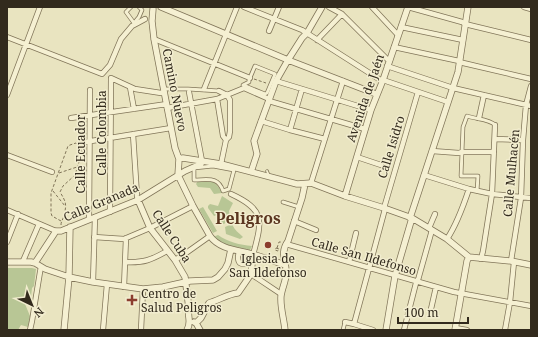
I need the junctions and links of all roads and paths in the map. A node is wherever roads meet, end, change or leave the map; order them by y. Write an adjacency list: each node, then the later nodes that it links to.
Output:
1 (40, 7): 30 (street)
2 (132, 7): 3 (street)
3 (140, 7)
4 (160, 7): 14 (street); 23 (street)
5 (237, 7): 23 (street)
6 (244, 7): 18 (street)
7 (279, 7): 18 (street)
8 (322, 7): 22 (street)
9 (329, 7): 16 (street)
10 (372, 7): 24 (street)
11 (408, 7): 19 (street); 20 (street, Avenida de Jaén)
12 (468, 7): 19 (street)
13 (524, 7): 15 (street)
14 (151, 8): 26 (street, Camino Nuevo)
15 (531, 9)
16 (342, 14): 27 (street); 33 (street)
17 (145, 19): 37 (street)
18 (274, 19): 21 (street); 22 (street)
19 (465, 24): 28 (street); 29 (street)
20 (401, 27): 24 (street, Avenida de Jaén); 28 (street)
21 (269, 31)
22 (307, 33): 27 (street); 32 (street)
23 (226, 34): 32 (street); 35 (street)
24 (398, 35): 31 (street, Avenida de Jaén)
25 (7, 37): 30 (street)
26 (154, 39): 35 (street); 50 (street, Camino Nuevo)
27 (317, 40): 42 (street)
28 (463, 40): 34 (street)
29 (531, 40)
30 (26, 44): 37 (street); 55 (street)
31 (394, 47): 33 (street, Avenida de Jaén); 34 (street)
32 (288, 60): 41 (street); 43 (street)
33 (390, 60): 36 (street, Avenida de Jaén)
34 (459, 62): 40 (street); 46 (street)
35 (214, 64): 39 (street); 47 (street)
36 (387, 66): 42 (street, Avenida de Jaén); 46 (street)
37 (102, 74): 38 (street)
38 (111, 78): 45 (street); 68 (street, Calle Colombia)
39 (250, 78): 43 (path); 43 (street); 43 (street)
40 (531, 79)
41 (342, 81): 54 (street); 59 (street)
42 (384, 81): 53 (street); 54 (street, Avenida de Jaén)
43 (273, 83): 48 (street); 60 (street)
44 (531, 86): 63 (street, Calle Mulhacén)
45 (130, 87): 50 (street); 65 (street)
46 (453, 88): 57 (street); 61 (street)
47 (204, 89): 50 (street); 51 (street)
48 (302, 89): 59 (street); 66 (street)
49 (90, 90): 69 (street, Calle Ecuador)
50 (164, 91): 64 (street, Camino Nuevo)
51 (220, 91): 56 (street)
52 (189, 92): 62 (street)
53 (418, 92): 61 (street); 121 (street, Calle Isidro)
54 (376, 94): 67 (street, Avenida de Jaén)
55 (7, 95)
56 (227, 95): 58 (street); 60 (street); 82 (street)
57 (484, 95): 63 (street); 71 (street)
58 (217, 99): 62 (street); 82 (street)
59 (337, 99): 67 (street); 72 (street)
60 (269, 100): 66 (street); 73 (street)
61 (448, 102): 86 (street)
62 (191, 104): 64 (street); 93 (street)
63 (529, 105): 83 (street, Calle Mulhacén)
64 (167, 106): 65 (street); 75 (street, Camino Nuevo)
65 (134, 109): 68 (street)
66 (296, 109): 72 (street); 77 (street)
67 (371, 110): 76 (street, Avenida de Jaén)
68 (111, 112): 69 (street); 79 (street, Calle Colombia)
69 (90, 115): 70 (street); 84 (street, Calle Ecuador)
70 (71, 118)
71 (479, 118): 74 (street); 87 (street)
72 (331, 119): 76 (street); 80 (street)
73 (261, 122): 77 (street); 100 (street)
74 (495, 125): 81 (street)
75 (171, 128): 78 (street); 92 (street, Camino Nuevo)
76 (365, 129): 91 (street, Avenida de Jaén)
77 (290, 130): 80 (street)
78 (133, 134): 79 (street); 116 (street)
79 (110, 138): 84 (street); 123 (street, Calle Colombia)
80 (325, 139): 105 (street)
81 (495, 139): 83 (street); 88 (street)
82 (226, 140): 94 (street)
83 (523, 140): 114 (street, Calle Mulhacén)
84 (90, 141): 85 (street); 126 (street, Calle Ecuador)
85 (85, 142): 89 (path)
86 (432, 151): 87 (street); 103 (street)
87 (462, 152): 88 (street); 110 (street)
88 (494, 152): 112 (street)
89 (82, 153): 96 (path); 101 (path)
90 (7, 155): 99 (street)
91 (357, 157): 95 (street); 113 (street, Avenida de Jaén)
92 (179, 159): 93 (street); 102 (street, Camino Nuevo)
93 (202, 161): 94 (street); 102 (street, Calle Granada)
94 (221, 164): 97 (street)
95 (381, 165)
96 (78, 166): 101 (path); 118 (path)
97 (235, 169): 100 (street); 107 (street); 107 (street)
98 (267, 171): 104 (lane)
99 (52, 172)
100 (251, 172): 104 (street)
101 (59, 173): 109 (path)
102 (178, 175): 116 (street, Calle Granada); 119 (street)
103 (424, 175): 108 (street); 127 (street)
104 (269, 177): 106 (street)
105 (312, 183): 106 (street); 113 (street)
106 (305, 184): 120 (street)
107 (229, 189): 111 (street)
108 (469, 189): 110 (street); 140 (street)
109 (52, 191): 118 (path); 128 (path)
110 (477, 191): 112 (street)
111 (231, 194): 146 (street)
112 (492, 194): 114 (street); 148 (street)
113 (345, 196): 121 (street)
114 (521, 198): 115 (street); 154 (street, Calle Mulhacén)
115 (531, 198)
116 (138, 200): 123 (street, Calle Granada); 132 (street, Calle Cuba)
117 (283, 202): 120 (street)
118 (65, 206): 128 (path)
119 (193, 206): 132 (street); 137 (street)
120 (299, 207): 129 (street)
121 (384, 208): 127 (street); 160 (street, Calle Isidro)
122 (7, 210): 124 (street, Calle Granada)
123 (110, 212): 126 (street, Calle Granada)
124 (18, 214): 130 (street, Calle Granada); 141 (street)
125 (435, 214): 133 (street)
126 (92, 218): 131 (street, Calle Granada); 138 (street, Calle Ecuador)
127 (411, 218): 133 (street); 162 (street)
128 (61, 221): 135 (path)
129 (294, 221): 134 (street); 142 (street)
130 (39, 224): 135 (street, Calle Granada); 150 (street)
131 (70, 227): 135 (street, Calle Granada); 163 (street)
132 (150, 228): 139 (street); 144 (street, Calle Cuba)
133 (431, 229): 140 (street); 166 (street)
134 (316, 230)
135 (59, 231): 155 (street)
136 (356, 234): 153 (street)
137 (210, 236): 143 (street); 149 (street)
138 (94, 238): 139 (street); 164 (street, Calle Ecuador)
139 (126, 238): 152 (street)
140 (447, 239): 147 (street)
141 (7, 242)
142 (286, 244): 153 (street, Calle San Ildefonso); 157 (street)
143 (231, 249): 145 (street); 165 (street)
144 (167, 251): 149 (street, Calle Cuba); 152 (street)
145 (239, 251): 146 (street); 156 (street)
146 (253, 255): 156 (street); 157 (street)
147 (469, 257): 148 (street); 172 (street)
148 (481, 259): 154 (street)
149 (175, 260): 165 (street, Calle Cuba)
150 (23, 261): 151 (street); 155 (street)
151 (7, 262)
152 (125, 262): 168 (street)
153 (349, 262): 160 (street, Calle San Ildefonso)
154 (513, 262): 158 (street); 173 (street, Calle Mulhacén)
155 (35, 263): 159 (street)
156 (252, 263): 161 (street)
157 (285, 265): 171 (street)
158 (531, 265)
159 (42, 268): 163 (street); 180 (street)
160 (369, 268): 162 (street, Calle San Ildefonso); 177 (street, Calle Isidro)
161 (251, 274): 171 (street); 178 (street)
162 (395, 276): 166 (street, Calle San Ildefonso); 187 (street)
163 (69, 277): 164 (street); 181 (street)
164 (93, 282): 167 (street)
165 (186, 282): 170 (street); 178 (street, Calle Cuba)
166 (417, 282): 169 (street, Calle San Ildefonso); 188 (street)
167 (107, 284): 168 (street); 182 (street)
168 (124, 287): 170 (street)
169 (436, 288): 172 (street, Calle San Ildefonso); 175 (street)
170 (143, 289): 183 (street)
171 (281, 294): 184 (street)
172 (461, 294): 173 (street, Calle San Ildefonso); 179 (street)
173 (510, 302): 174 (street, Calle San Ildefonso); 190 (street, Calle Mulhacén)
174 (531, 306)
175 (431, 309)
176 (345, 322): 177 (street); 185 (street)
177 (354, 324): 186 (street)
178 (193, 327)
179 (455, 329): 189 (street)
180 (30, 330)
181 (64, 330)
182 (102, 330)
183 (141, 330)
184 (285, 330)
185 (343, 330)
186 (373, 330)
187 (386, 330)
188 (404, 330)
189 (467, 330)
190 (505, 330)

